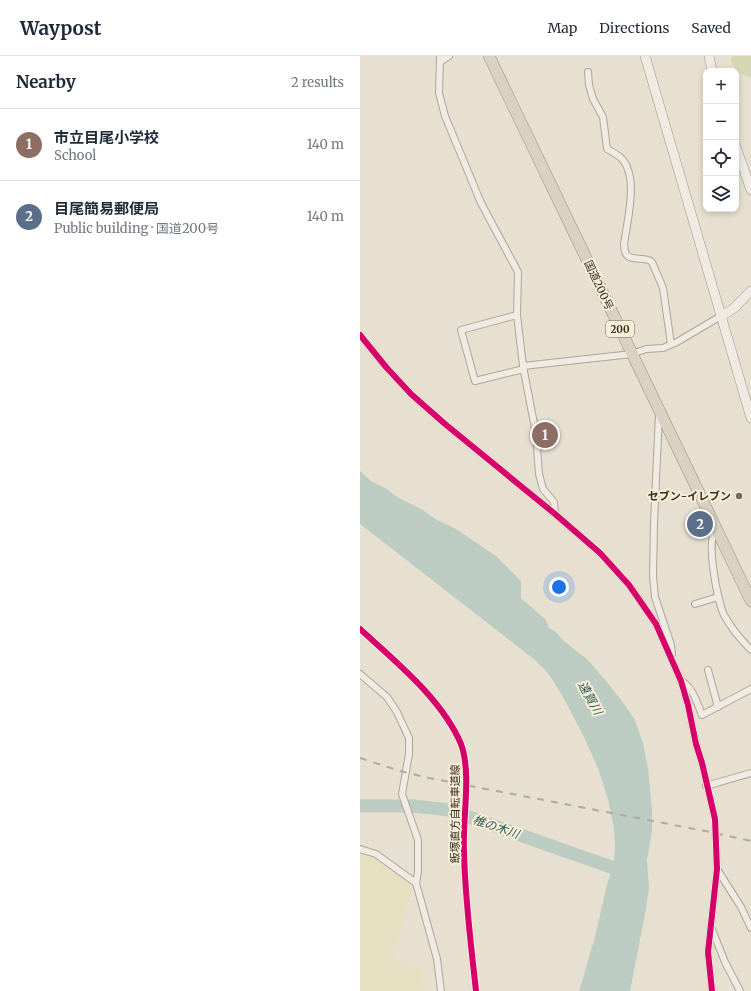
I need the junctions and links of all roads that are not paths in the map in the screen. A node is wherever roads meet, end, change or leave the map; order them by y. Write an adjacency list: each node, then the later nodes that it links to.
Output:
1 (449, 56): 5 (street)
2 (489, 56): 16 (highway, 国道200号 / 200)
3 (645, 56): 13 (street)
4 (710, 56): 6 (street)
5 (440, 59): 12 (street)
6 (712, 68)
7 (588, 72): 15 (street)
8 (739, 152): 9 (street)
9 (748, 169): 10 (street)
10 (751, 190)
11 (751, 291): 13 (street)
12 (517, 315): 17 (street); 17 (street)
13 (721, 316): 15 (street); 19 (street)
14 (360, 335): 20 (street)
15 (671, 344): 16 (street)
16 (632, 354): 17 (street); 18 (highway, 国道200号 / 200)
17 (523, 368): 20 (street)
18 (659, 409): 21 (highway, 国道200号 / 200); 26 (street)
19 (751, 418)
20 (555, 514): 26 (street)
21 (716, 530): 22 (street); 23 (highway, 国道200号 / 200)
22 (718, 597): 24 (street); 25 (street)
23 (751, 601)
24 (695, 604)
25 (751, 650)
26 (673, 662): 29 (street)
27 (360, 674): 36 (street)
28 (707, 674): 31 (street)
29 (681, 681): 31 (street); 33 (street)
30 (751, 689): 31 (street)
31 (718, 707)
32 (751, 773): 33 (street)
33 (706, 786): 35 (street)
34 (360, 849): 36 (street)
35 (717, 869): 37 (street); 38 (street)
36 (416, 883): 39 (street)
37 (710, 923): 40 (street); 41 (street)
38 (751, 928)
39 (441, 991)
40 (712, 991)
41 (740, 991)

